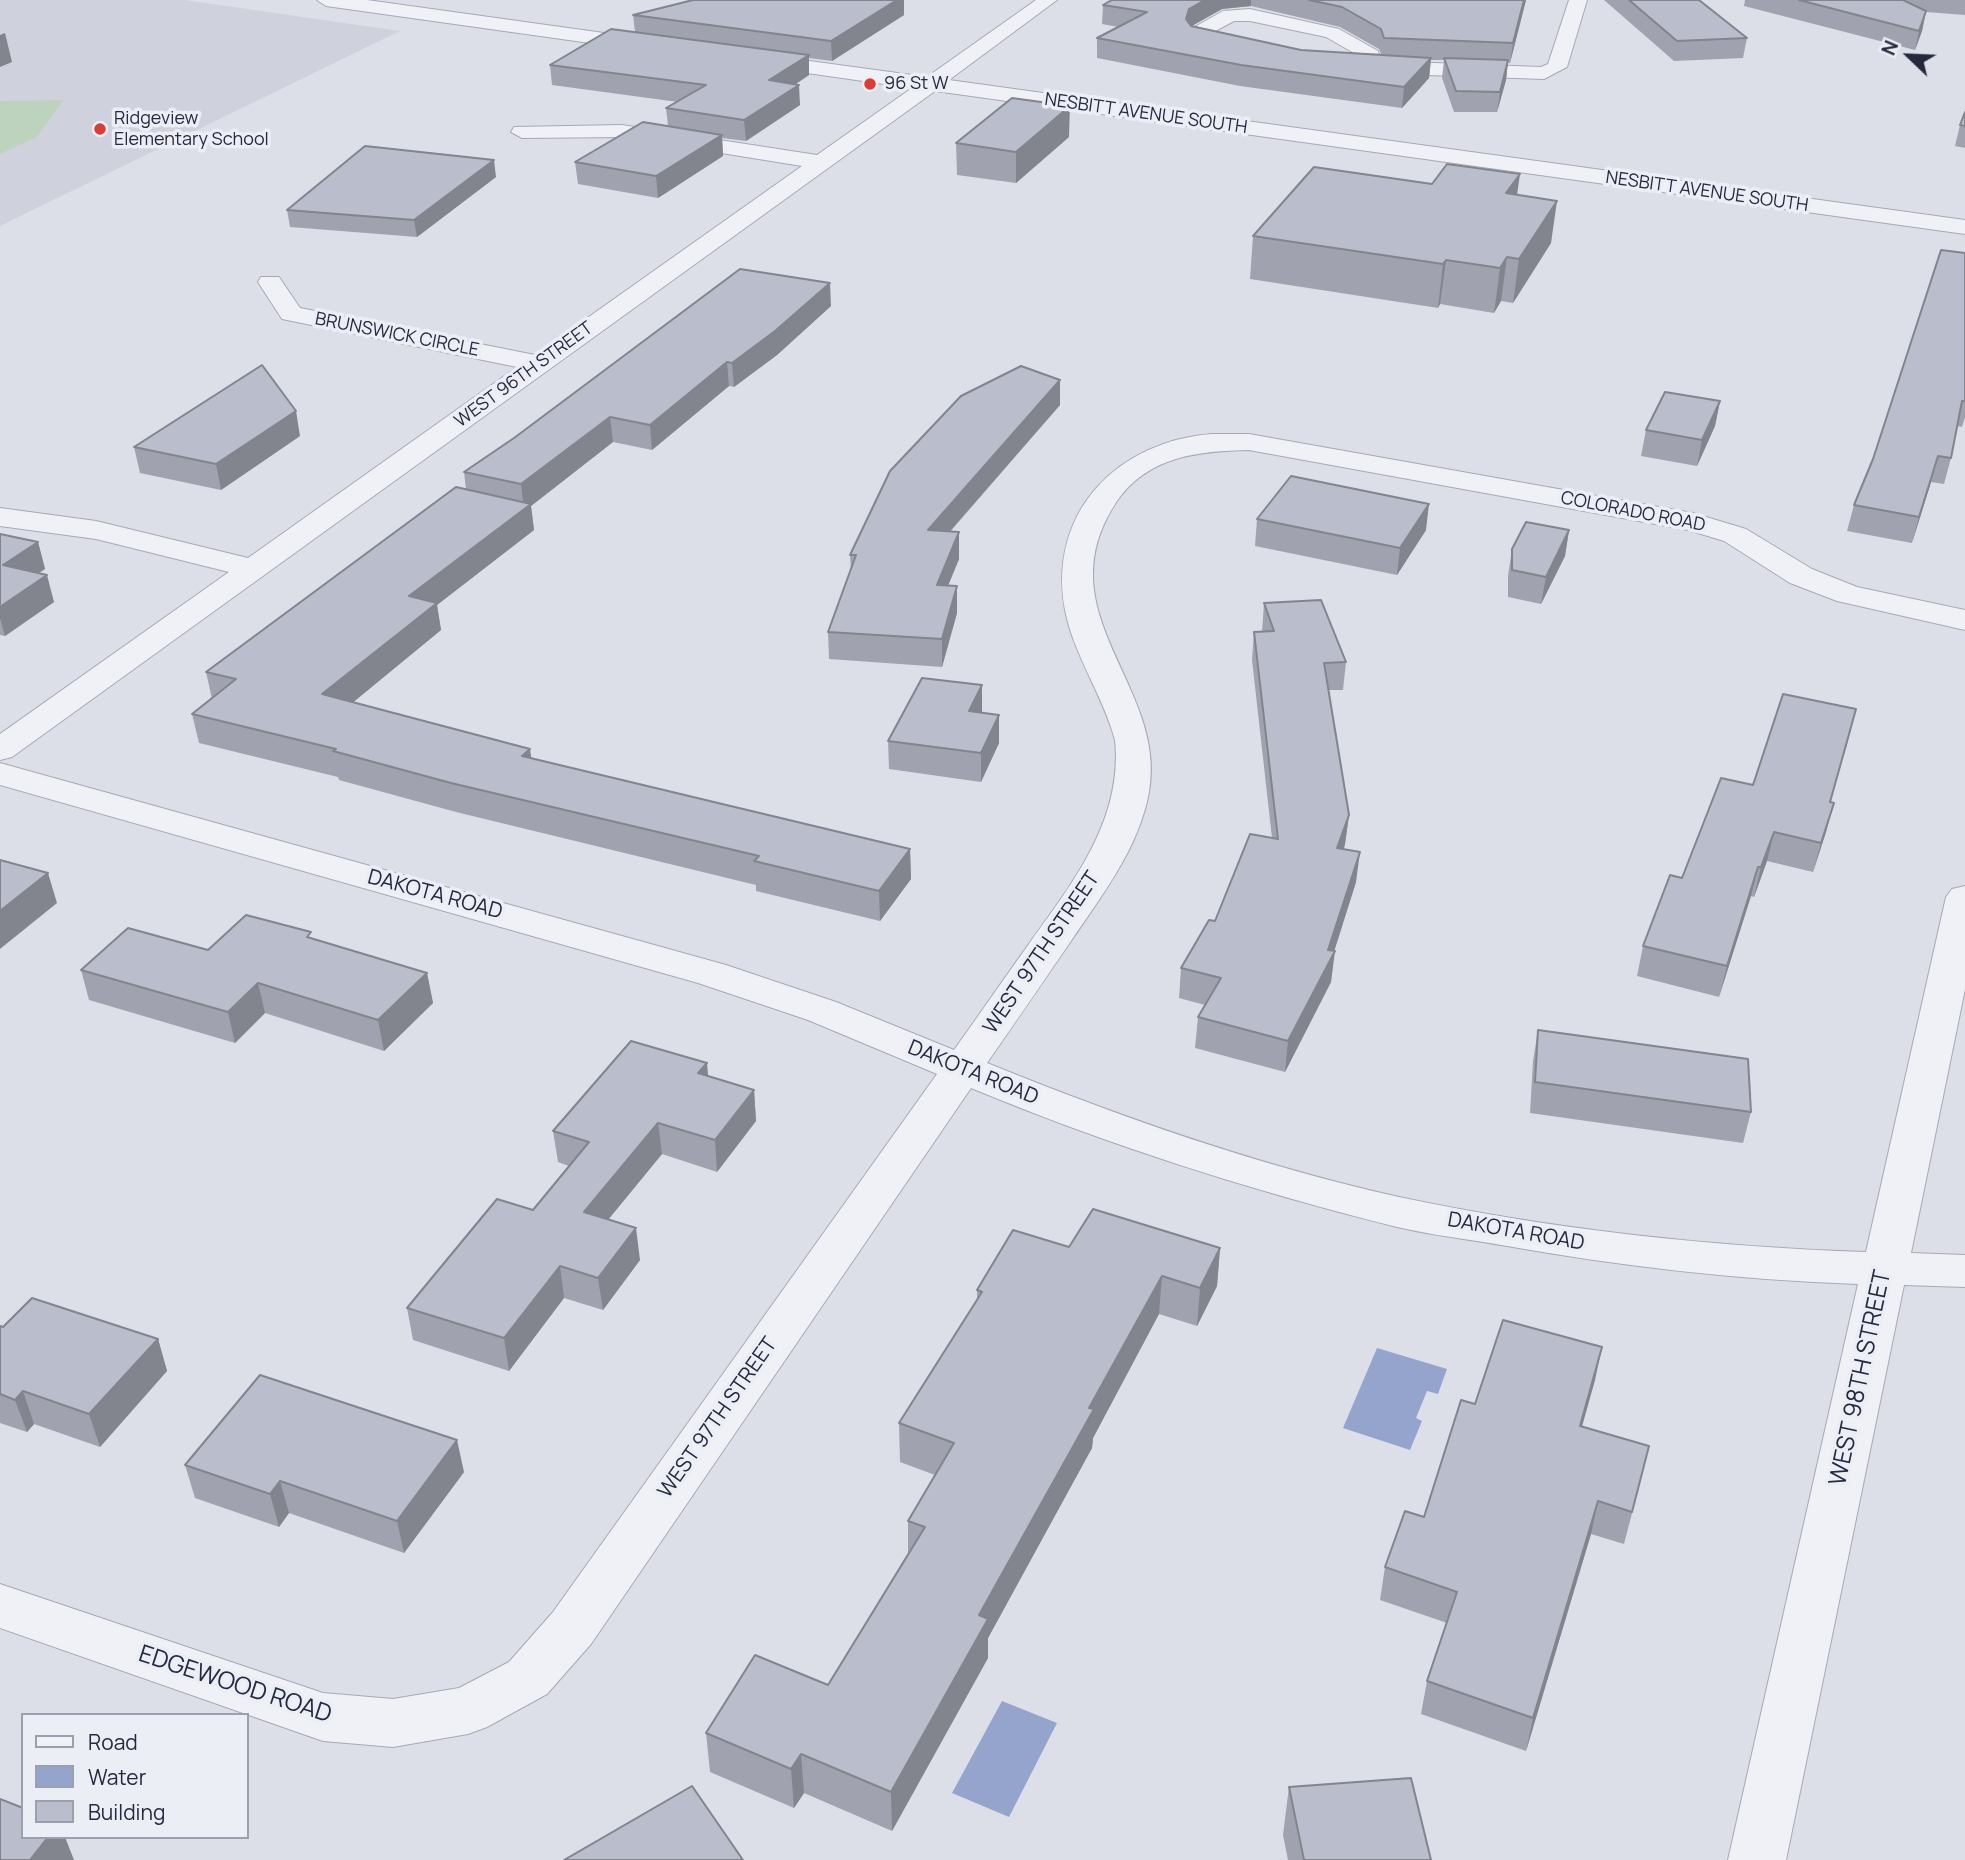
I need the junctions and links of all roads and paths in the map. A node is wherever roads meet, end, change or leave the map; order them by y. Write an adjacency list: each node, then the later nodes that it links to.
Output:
1 (326, 0): 4 (street)
2 (1048, 0): 9 (street, WEST 96TH STREET)
3 (1578, 0): 8 (street)
4 (670, 48)
5 (1249, 50): 8 (street)
6 (738, 57): 9 (street, NESBITT AVENUE SOUTH)
7 (1341, 64): 8 (street)
8 (1369, 67)
9 (931, 84): 11 (street, WEST 96TH STREET); 12 (street, NESBITT AVENUE SOUTH)
10 (522, 132): 11 (street)
11 (822, 162): 14 (street, WEST 96TH STREET)
12 (1965, 228)
13 (270, 282): 14 (street, BRUNSWICK CIRCLE)
14 (540, 364): 17 (street, WEST 96TH STREET)
15 (1286, 447): 18 (street, COLORADO ROAD); 22 (street, WEST 97TH STREET)
16 (0, 517): 17 (street)
17 (253, 569): 19 (street, WEST 96TH STREET)
18 (1965, 620)
19 (0, 750)
20 (0, 774): 22 (street, DAKOTA ROAD)
21 (1965, 897): 23 (street, WEST 98TH STREET)
22 (962, 1068): 23 (street, DAKOTA ROAD); 26 (street, WEST 97TH STREET)
23 (1885, 1268): 24 (street, DAKOTA ROAD); 27 (street, WEST 98TH STREET)
24 (1965, 1271)
25 (0, 1606): 26 (street, EDGEWOOD ROAD)
26 (572, 1628)
27 (1756, 1860)

